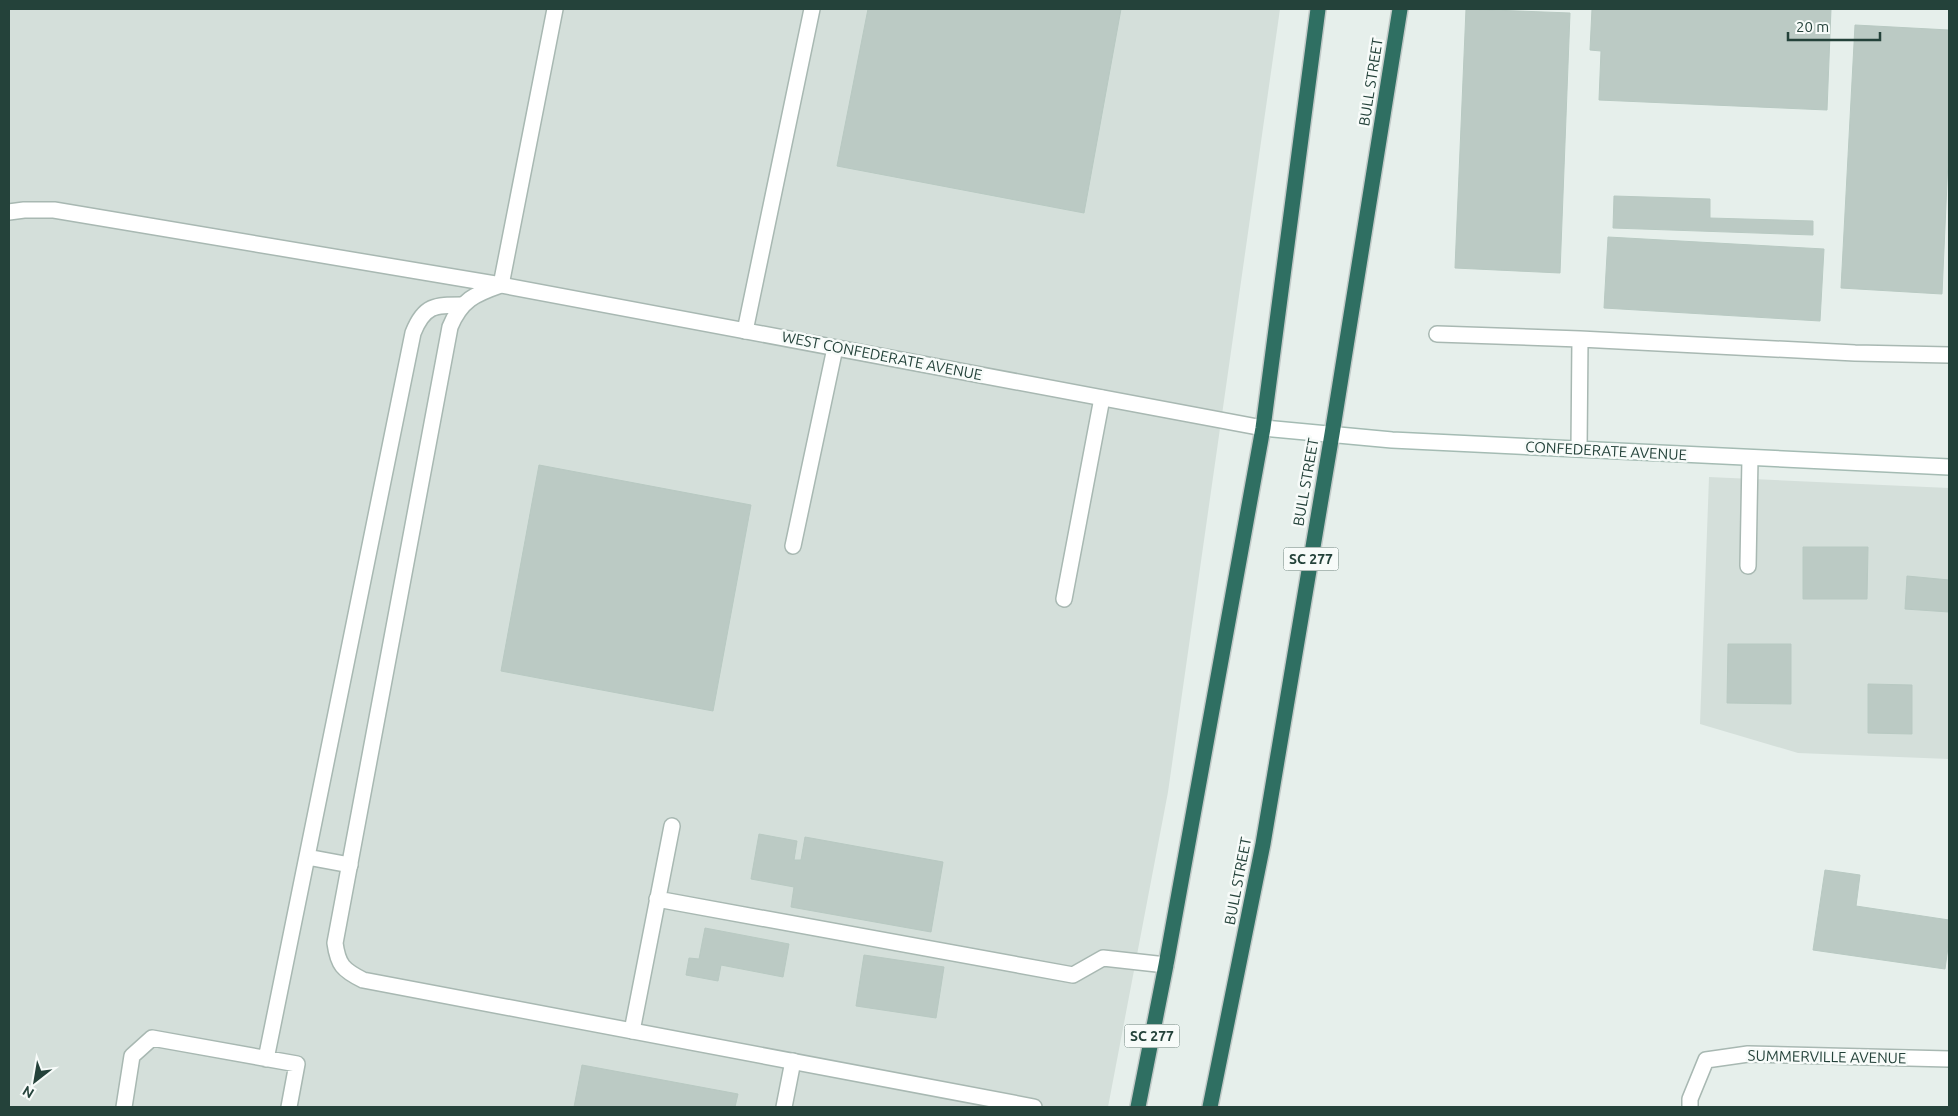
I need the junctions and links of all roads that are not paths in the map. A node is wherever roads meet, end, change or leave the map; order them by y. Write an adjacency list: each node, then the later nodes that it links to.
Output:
1 (555, 9): 6 (street)
2 (812, 9): 8 (street)
3 (1318, 9): 14 (highway, SC 277)
4 (1400, 9): 15 (highway, BULL STREET / SC 277)
5 (9, 212): 6 (street, WEST CONFEDERATE AVENUE)
6 (500, 285): 7 (street); 8 (street, WEST CONFEDERATE AVENUE)
7 (462, 305): 23 (street); 24 (street)
8 (745, 331): 11 (street, WEST CONFEDERATE AVENUE)
9 (1437, 334): 10 (street)
10 (1580, 339): 12 (street); 16 (street)
11 (835, 348): 13 (street, WEST CONFEDERATE AVENUE); 19 (street)
12 (1949, 355)
13 (1102, 398): 14 (street, WEST CONFEDERATE AVENUE); 21 (street)
14 (1263, 428): 15 (street, CONFEDERATE AVENUE); 26 (highway, SC 277)
15 (1332, 434): 16 (street, CONFEDERATE AVENUE); 36 (highway, BULL STREET / SC 277)
16 (1579, 449): 17 (street, CONFEDERATE AVENUE)
17 (1750, 458): 18 (street, CONFEDERATE AVENUE); 20 (street)
18 (1949, 468)
19 (793, 546)
20 (1748, 566)
21 (1064, 599)
22 (672, 826): 25 (street)
23 (307, 857): 24 (street); 28 (street)
24 (350, 865): 27 (street)
25 (658, 899): 26 (street); 27 (street)
26 (1166, 965): 35 (highway, SC 277)
27 (632, 1031): 30 (street)
28 (266, 1059): 31 (street); 32 (street)
29 (1949, 1060): 37 (street, SUMMERVILLE AVENUE)
30 (793, 1061): 33 (street); 34 (street)
31 (124, 1107)
32 (290, 1107)
33 (784, 1107)
34 (1034, 1107)
35 (1138, 1107)
36 (1210, 1107)
37 (1690, 1107)

